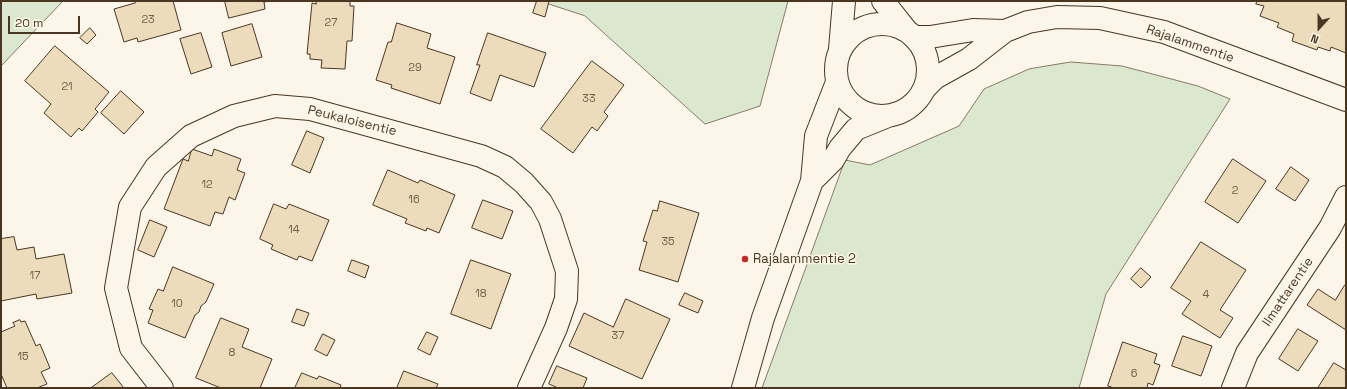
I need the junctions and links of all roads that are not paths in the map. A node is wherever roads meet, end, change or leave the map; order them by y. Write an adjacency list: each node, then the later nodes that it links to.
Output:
1 (844, 1): 5 (street)
2 (883, 1): 4 (street)
3 (1005, 31): 4 (street, Rajalammentie); 7 (street, Rajalammentie); 8 (street, Rajalammentie)
4 (910, 33): 5 (street); 7 (street)
5 (840, 49): 6 (street)
6 (837, 82): 9 (street); 10 (street)
7 (925, 88): 9 (street)
8 (1346, 100)
9 (888, 116): 10 (street)
10 (812, 181): 14 (street)
11 (1346, 197): 15 (street, Ilmattarentie)
12 (162, 388): 13 (street, Peukaloisentie)
13 (529, 388)
14 (743, 388)
15 (1233, 388)

